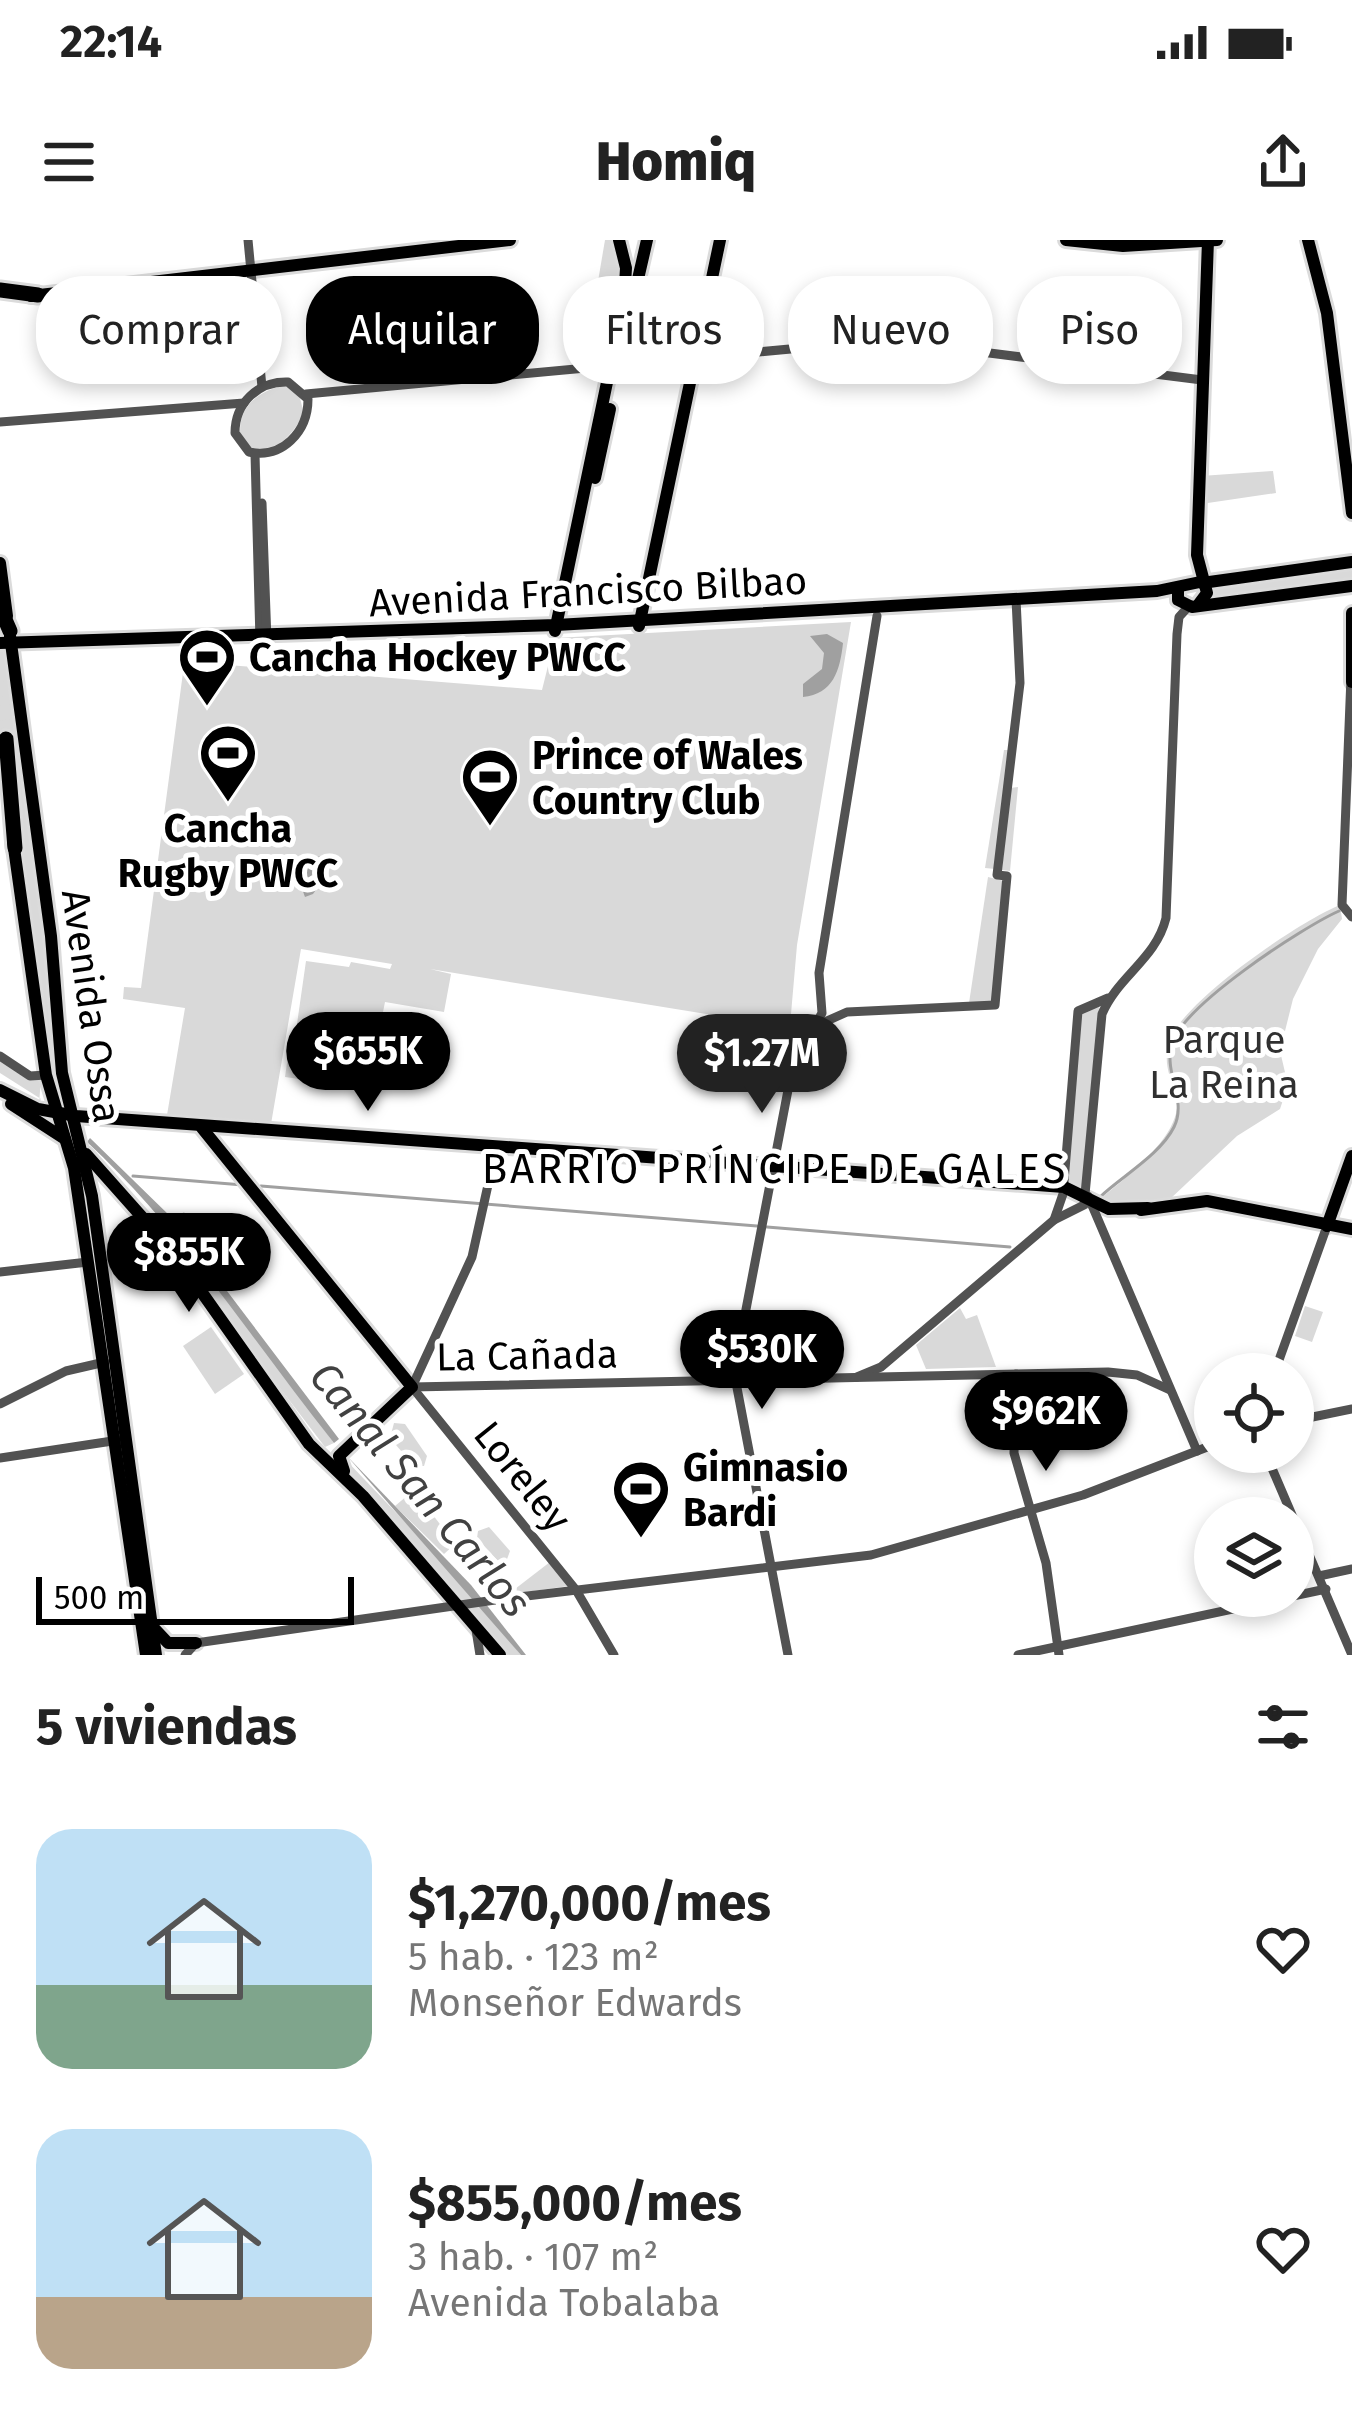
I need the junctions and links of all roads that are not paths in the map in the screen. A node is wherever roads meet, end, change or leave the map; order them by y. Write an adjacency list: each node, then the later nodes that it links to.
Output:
1 (251, 240): 9 (street)
2 (510, 240): 9 (main road)
3 (619, 240): 11 (main road)
4 (646, 240): 12 (main road)
5 (721, 240): 13 (main road)
6 (1066, 240): 7 (main road)
7 (1211, 240): 18 (main road)
8 (1307, 240): 26 (main road)
9 (254, 270): 10 (main road); 21 (street)
10 (202, 276)
11 (624, 276)
12 (637, 276)
13 (713, 276)
14 (0, 291): 15 (highway)
15 (36, 295)
16 (764, 351): 18 (street)
17 (563, 371): 22 (street)
18 (1202, 380): 30 (main road)
19 (610, 384): 36 (main road)
20 (690, 384): 35 (main road)
21 (266, 385): 22 (street); 23 (street)
22 (306, 394): 25 (street)
23 (244, 403): 24 (street); 25 (street)
24 (0, 422)
25 (258, 454): 38 (street)
26 (1352, 513)
27 (1352, 562): 30 (main road, Avenida Francisco Bilbao)
28 (0, 563): 39 (main road, Avenida Ossa)
29 (1352, 586): 30 (main road, Avenida Francisco Bilbao)
30 (1189, 593): 31 (main road, Avenida Francisco Bilbao); 45 (street)
31 (1016, 603): 33 (main road, Avenida Francisco Bilbao); 46 (street)
32 (0, 608): 39 (highway)
33 (882, 612): 35 (main road, Avenida Francisco Bilbao); 46 (street)
34 (1352, 613): 41 (main road)
35 (639, 625): 36 (main road, Avenida Francisco Bilbao)
36 (560, 628): 38 (main road, Avenida Francisco Bilbao)
37 (152, 638): 38 (main road, Avenida Francisco Bilbao); 39 (main road, Avenida Francisco Bilbao); 40 (main road)
38 (264, 638): 40 (main road, Avenida Francisco Bilbao)
39 (7, 644): 40 (main road, Avenida Francisco Bilbao); 50 (main road, Avenida Ossa)
40 (139, 646)
41 (1352, 680): 44 (street)
42 (3, 745): 43 (highway)
43 (15, 848): 48 (main road, Avenida Ossa)
44 (1346, 912)
45 (1088, 1006): 61 (street); 63 (street)
46 (818, 1025): 59 (street)
47 (0, 1056): 48 (street)
48 (47, 1081): 51 (main road); 52 (main road, Avenida Ossa)
49 (0, 1094): 51 (main road); 55 (main road)
50 (66, 1096): 52 (main road, Avenida Ossa); 53 (main road)
51 (33, 1107): 52 (main road)
52 (63, 1114): 53 (main road); 55 (main road, Avenida Ossa); 57 (main road, Avenida Ossa)
53 (95, 1118): 54 (main road)
54 (190, 1125): 56 (main road); 76 (main road, Loreley)
55 (65, 1139): 57 (main road); 67 (main road, Avenida Ossa)
56 (496, 1149): 59 (main road); 76 (street)
57 (82, 1150): 60 (main road); 62 (main road, Avenida Ossa)
58 (1352, 1156): 65 (main road)
59 (776, 1170): 61 (main road); 74 (street)
60 (112, 1184): 62 (main road); 80 (main road)
61 (1064, 1187): 63 (main road); 64 (street)
62 (92, 1196): 69 (main road, Avenida Ossa)
63 (1091, 1206): 64 (street); 65 (main road); 75 (street)
64 (1064, 1212): 72 (street)
65 (1326, 1223): 66 (main road); 70 (street)
66 (1352, 1226)
67 (88, 1262): 68 (street); 69 (main road, Avenida Ossa)
68 (0, 1272)
69 (96, 1284): 71 (main road, Avenida Ossa)
70 (1281, 1353)
71 (106, 1364): 77 (street); 81 (main road, Avenida Ossa)
72 (884, 1372): 73 (street); 74 (street, La Cañada)
73 (1016, 1374): 75 (street); 88 (street)
74 (734, 1380): 76 (street, La Cañada); 89 (street)
75 (1164, 1384): 82 (street)
76 (412, 1387): 83 (main road, La Cañada); 93 (street, Loreley)
77 (0, 1404)
78 (1352, 1409): 79 (street)
79 (1314, 1417)
80 (296, 1422): 83 (main road); 87 (main road)
81 (119, 1440): 85 (street); 96 (main road, Avenida Ossa); 99 (main road, Avenida Ossa)
82 (1194, 1445)
83 (342, 1449): 87 (main road)
84 (1194, 1452): 88 (street)
85 (0, 1458)
86 (1274, 1473): 91 (street)
87 (363, 1496): 94 (main road)
88 (1031, 1510): 89 (street); 98 (street)
89 (770, 1567): 93 (street); 105 (street)
90 (1352, 1569): 91 (street)
91 (1319, 1576): 92 (street)
92 (1325, 1589): 98 (street); 107 (street)
93 (576, 1590): 94 (street); 104 (street, Loreley)
94 (459, 1605): 95 (main road); 97 (street)
95 (475, 1624): 102 (street); 103 (main road)
96 (152, 1626): 97 (main road); 100 (main road, Avenida Ossa)
97 (196, 1643): 101 (street)
98 (1059, 1651): 106 (street)
99 (146, 1655)
100 (156, 1655)
101 (185, 1655)
102 (480, 1655)
103 (500, 1655)
104 (614, 1655)
105 (788, 1655)
106 (1018, 1655)
107 (1352, 1655)

